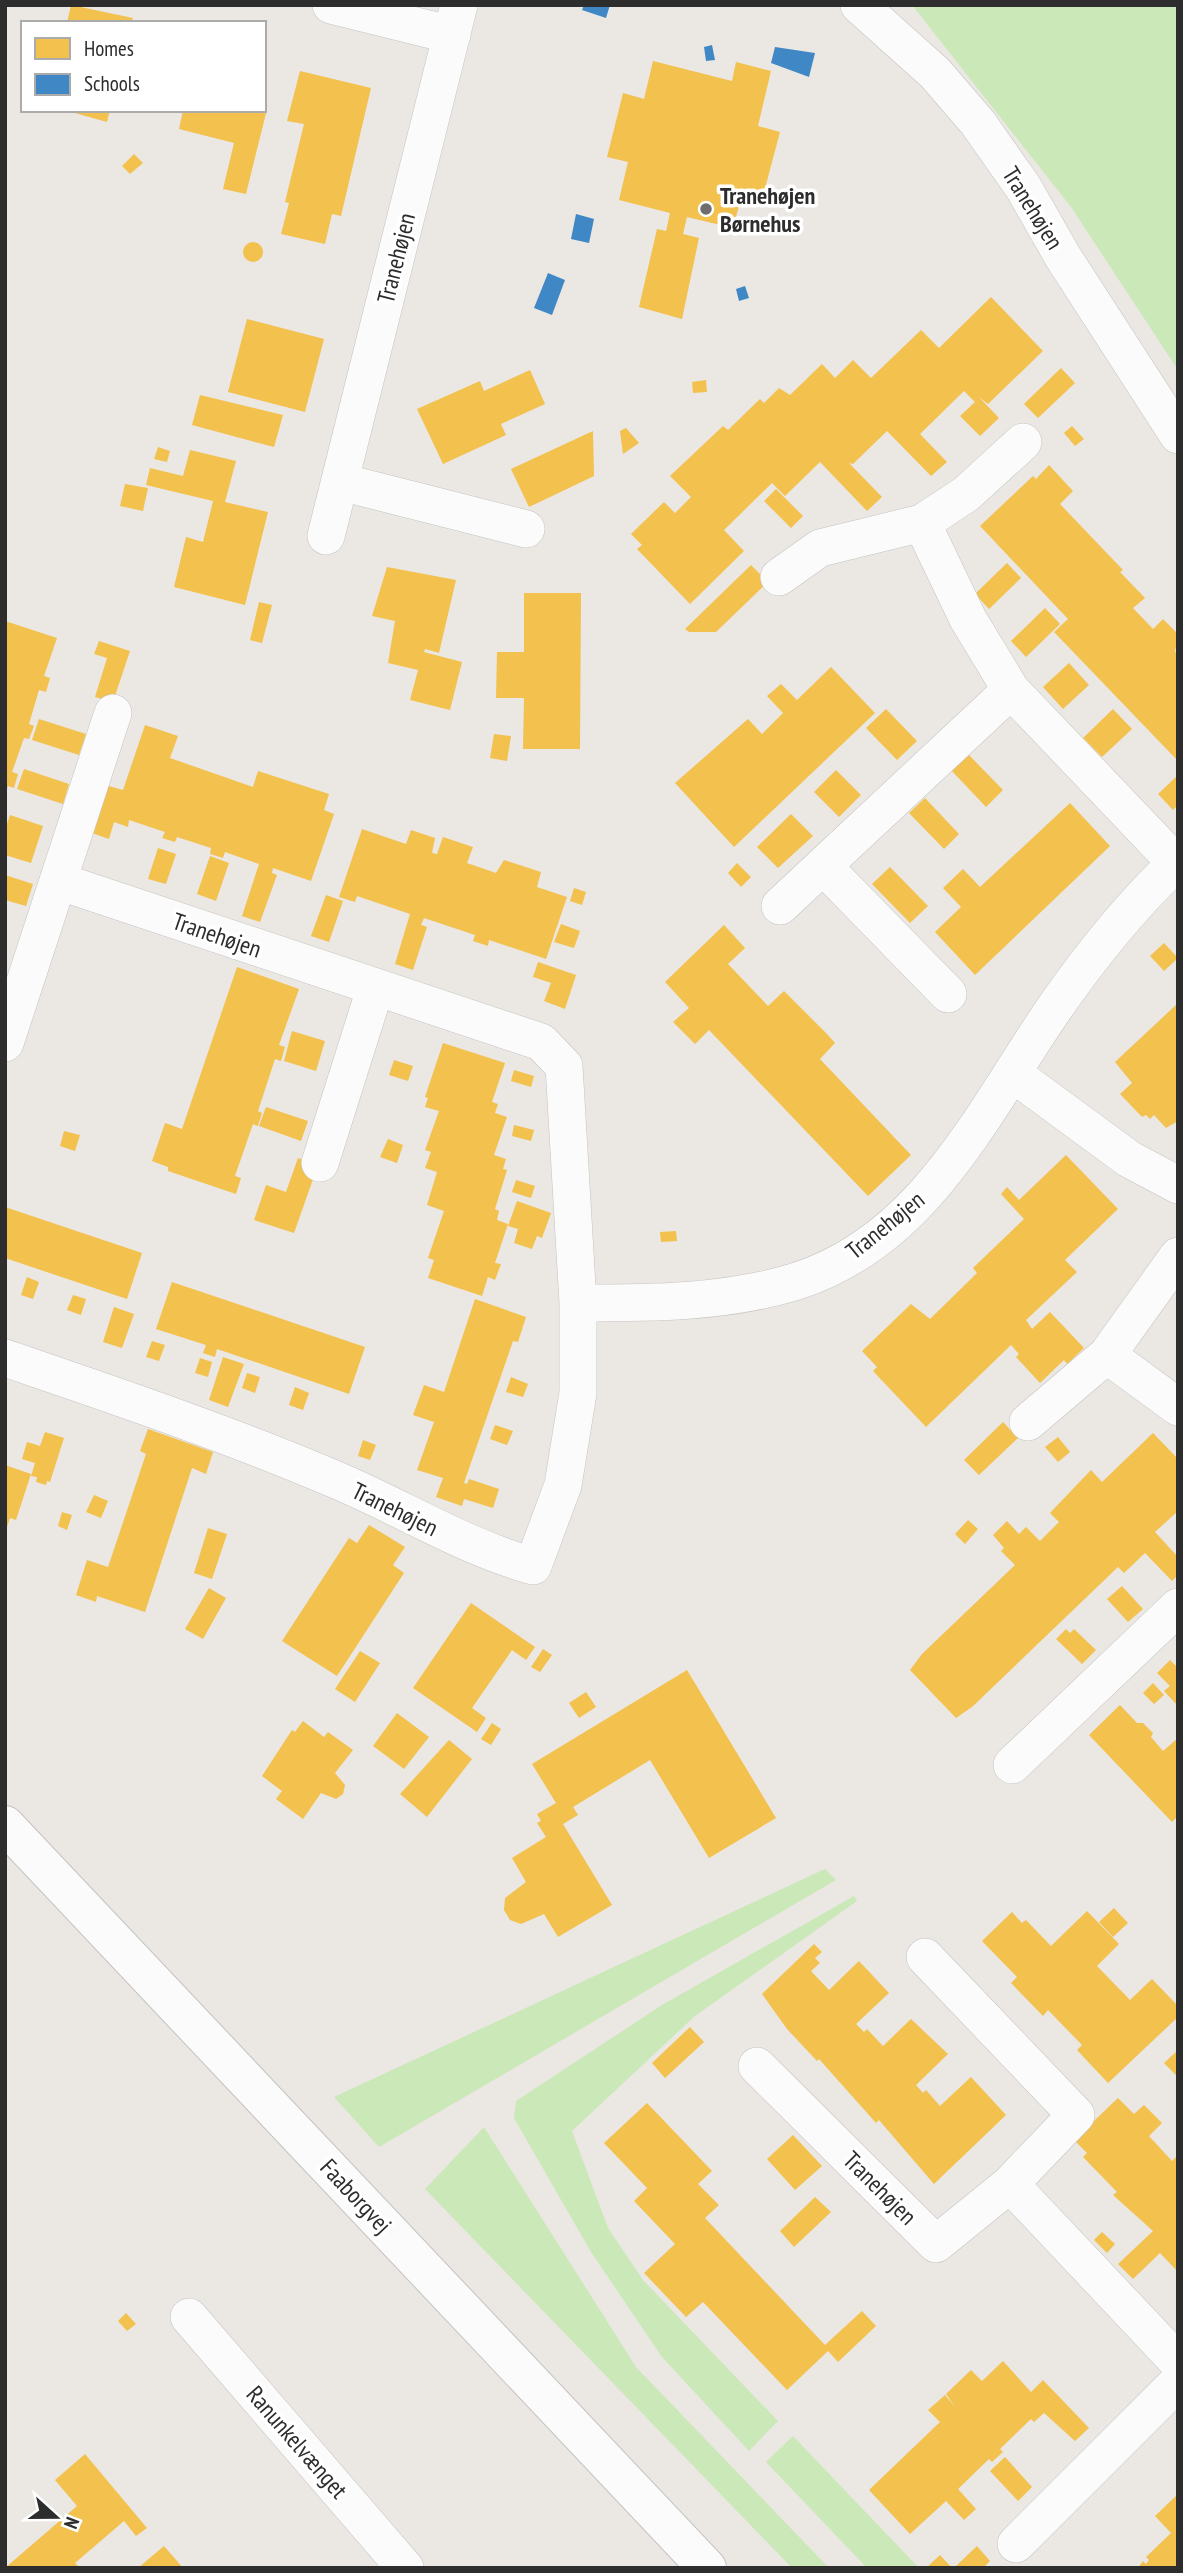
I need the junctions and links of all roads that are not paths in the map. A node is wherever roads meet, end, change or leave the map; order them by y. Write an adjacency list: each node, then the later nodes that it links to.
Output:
1 (331, 5): 3 (street, Tranehøjen)
2 (859, 5): 4 (street, Tranehøjen)
3 (455, 20): 6 (street, Tranehøjen)
4 (1178, 435)
5 (1023, 442): 7 (street)
6 (341, 482): 8 (street); 9 (street, Tranehøjen)
7 (922, 523): 10 (street); 11 (street, Tranehøjen)
8 (526, 529)
9 (326, 536)
10 (779, 577)
11 (1011, 690): 13 (street, Tranehøjen); 14 (street)
12 (113, 713): 15 (street)
13 (1177, 862): 20 (street, Tranehøjen)
14 (823, 866): 16 (street); 18 (street)
15 (58, 881): 17 (street, Tranehøjen); 19 (street)
16 (780, 906)
17 (375, 989): 21 (street); 24 (street, Tranehøjen)
18 (947, 994)
19 (5, 1043)
20 (1012, 1073): 22 (street); 24 (street, Tranehøjen)
21 (320, 1163)
22 (1178, 1185)
23 (1178, 1256): 25 (street)
24 (578, 1303): 26 (street, Tranehøjen)
25 (1107, 1355): 27 (street); 28 (street)
26 (5, 1358)
27 (1178, 1407)
28 (1028, 1422)
29 (1178, 1607): 30 (street)
30 (1012, 1765)
31 (5, 1825): 40 (street, Faaborgvej)
32 (925, 1957): 34 (street, Tranehøjen)
33 (757, 2066): 34 (street, Tranehøjen)
34 (1010, 2184): 36 (street)
35 (189, 2317): 39 (street, Ranunkelvænget)
36 (1178, 2362)
37 (1178, 2382): 38 (street)
38 (1016, 2544)
39 (405, 2568)
40 (707, 2568)

